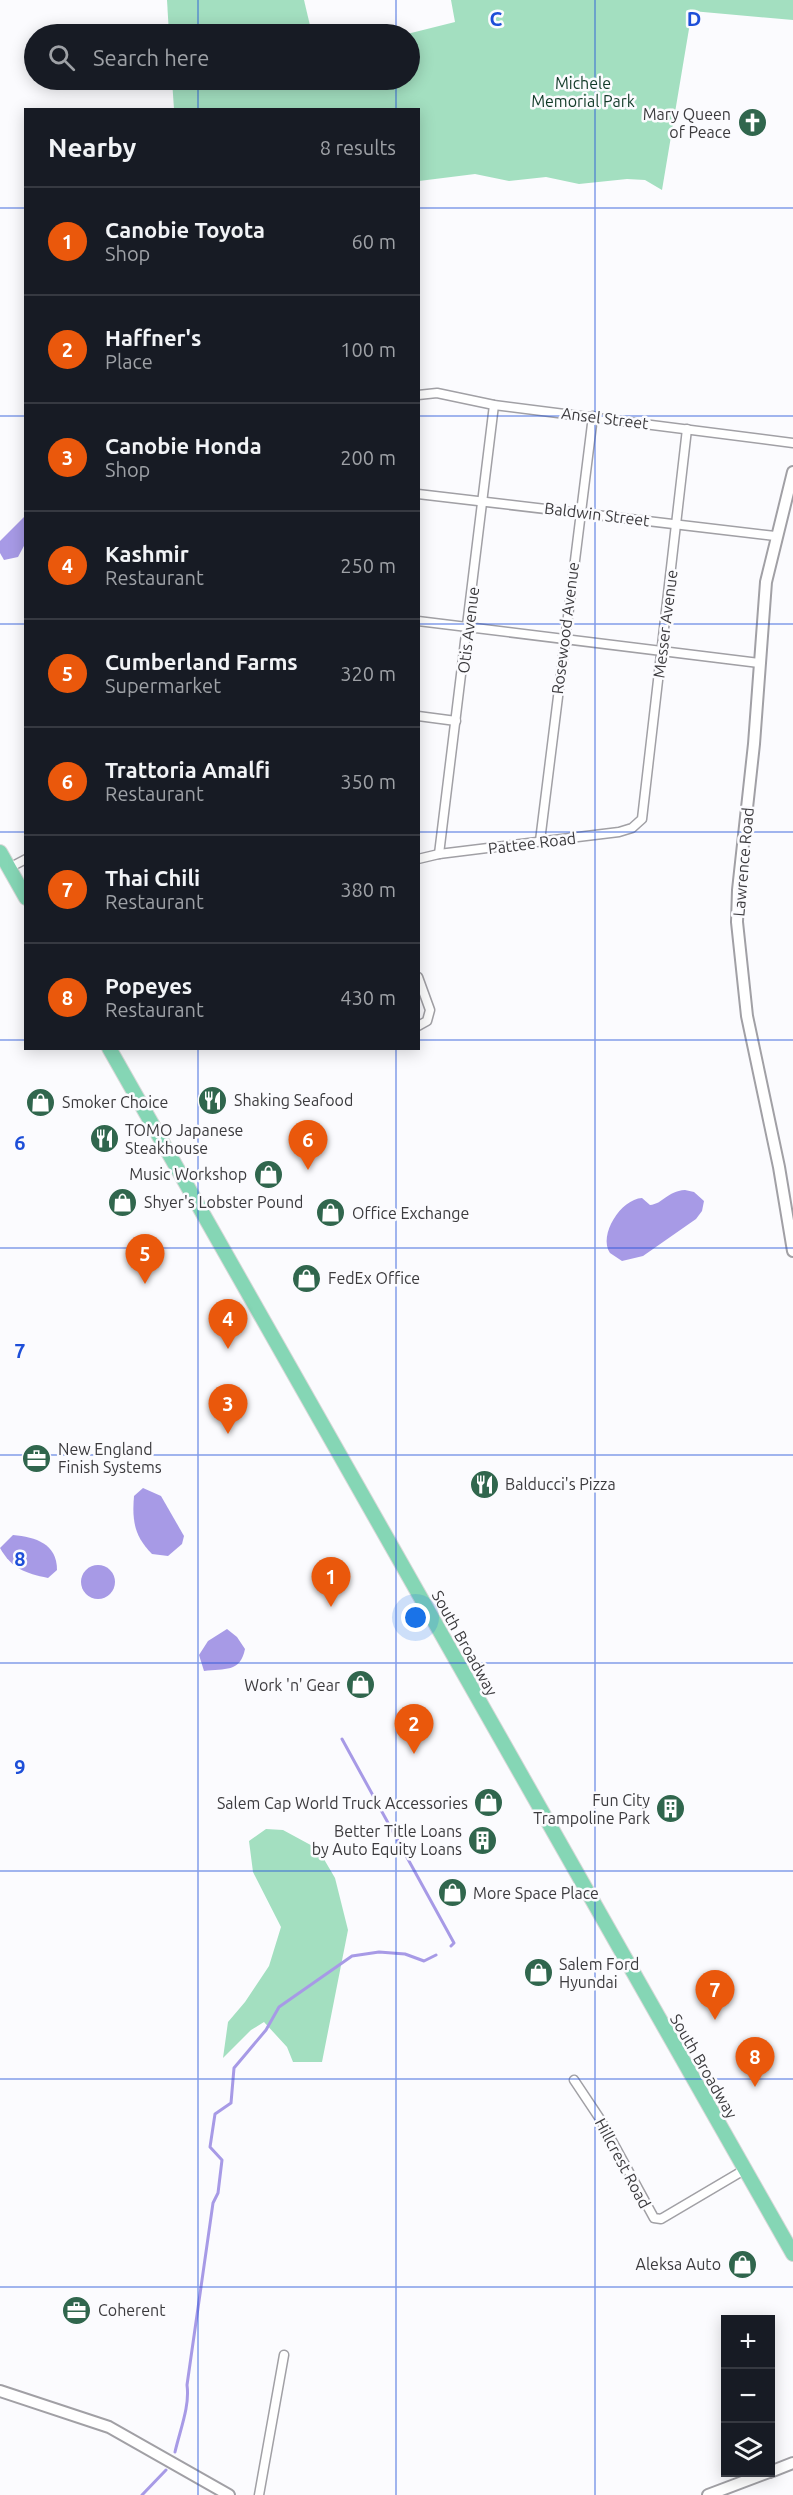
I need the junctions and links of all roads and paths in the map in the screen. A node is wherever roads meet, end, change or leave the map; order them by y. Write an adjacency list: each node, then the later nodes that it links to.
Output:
1 (420, 395): 2 (street, Ansel Street)
2 (494, 405): 3 (street, Ansel Street); 8 (street, Otis Avenue)
3 (593, 416): 4 (street, Ansel Street); 9 (street, Rosewood Avenue)
4 (687, 429): 5 (street, Ansel Street); 10 (street, Messer Avenue)
5 (793, 443)
6 (793, 472): 11 (street, Lawrence Road)
7 (420, 494): 8 (street, Baldwin Street)
8 (484, 501): 9 (street, Baldwin Street); 13 (street, Otis Avenue)
9 (579, 512): 10 (street, Baldwin Street); 14 (street, Rosewood Avenue)
10 (676, 524): 11 (street, Baldwin Street); 15 (street, Messer Avenue)
11 (775, 536): 16 (street, Lawrence Road)
12 (420, 621): 13 (street)
13 (468, 627): 14 (street); 18 (street, Otis Avenue)
14 (565, 639): 15 (street); 20 (street, Rosewood Avenue)
15 (661, 651): 16 (street); 19 (street, Messer Avenue)
16 (759, 663): 30 (street, Lawrence Road)
17 (420, 716): 18 (street)
18 (456, 721): 22 (street, Otis Avenue)
19 (642, 819): 20 (street, Pattee Road)
20 (540, 841): 22 (street, Pattee Road)
21 (0, 852): 25 (main road)
22 (439, 854): 23 (street, Pattee Road)
23 (420, 859)
24 (24, 860): 25 (street)
25 (9, 868): 26 (main road)
26 (24, 894)
27 (420, 982): 28 (street)
28 (420, 1025)
29 (110, 1050): 32 (main road, South Broadway)
30 (793, 1251)
31 (574, 2080): 32 (street, Hillcrest Road)
32 (744, 2170): 33 (main road, South Broadway)
33 (793, 2253)
34 (284, 2355): 40 (street)
35 (0, 2391): 39 (street)
36 (792, 2464): 37 (street)
37 (775, 2470)
38 (757, 2477): 41 (street)
39 (229, 2495)
40 (259, 2495)
41 (708, 2495)

